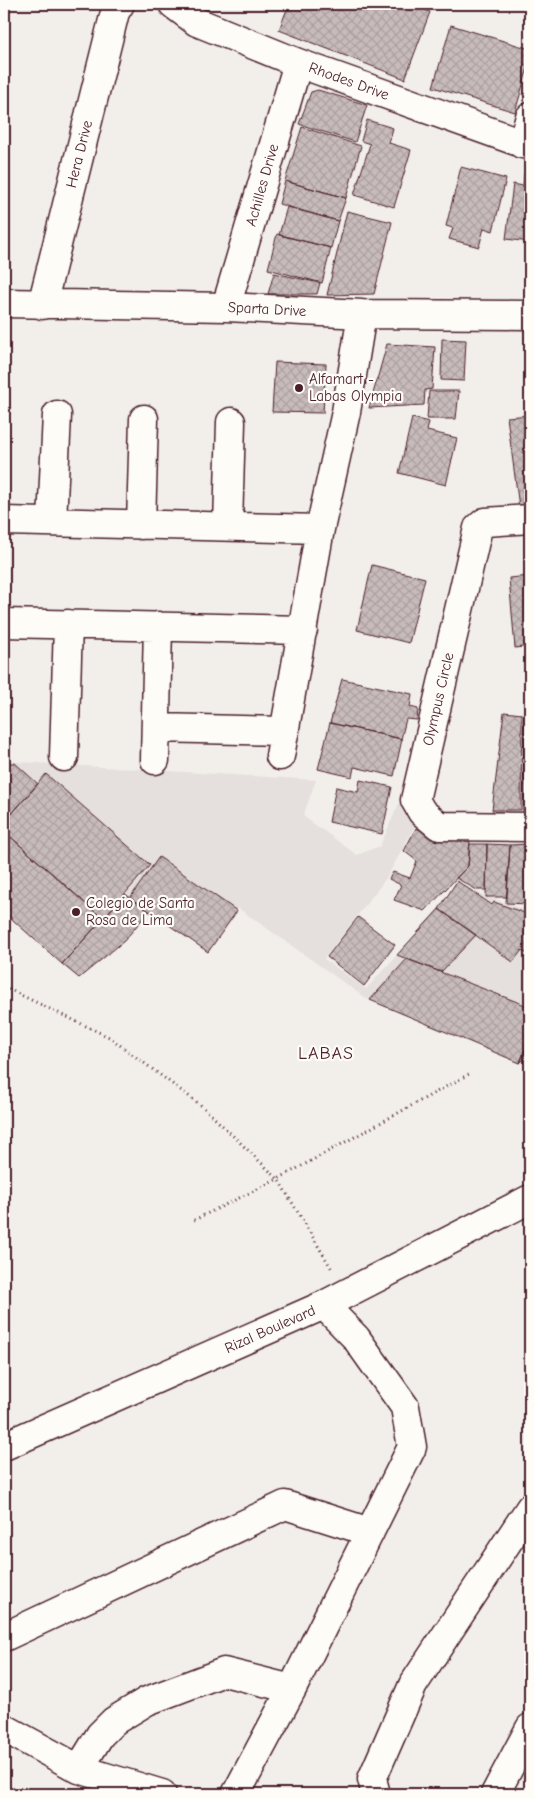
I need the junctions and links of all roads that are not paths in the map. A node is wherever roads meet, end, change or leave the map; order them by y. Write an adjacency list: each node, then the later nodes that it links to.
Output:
1 (120, 4): 7 (street, Hera Drive)
2 (173, 4): 3 (street, Rhodes Drive)
3 (298, 62): 5 (street, Rhodes Drive); 8 (street, Achilles Drive)
4 (530, 117): 5 (street)
5 (526, 145)
6 (4, 303): 7 (street, Sparta Drive)
7 (42, 304): 8 (street, Sparta Drive)
8 (226, 307): 9 (street, Sparta Drive)
9 (362, 314): 10 (street, Sparta Drive); 19 (street)
10 (530, 315)
11 (57, 415): 16 (street)
12 (144, 419): 17 (street)
13 (231, 422): 18 (street)
14 (530, 519): 27 (street, Olympus Circle)
15 (4, 521): 16 (street)
16 (52, 522): 17 (street)
17 (141, 525): 18 (street)
18 (228, 526): 19 (street)
19 (320, 529): 23 (street)
20 (4, 624): 21 (street)
21 (68, 624): 22 (street); 25 (street)
22 (158, 626): 23 (street); 24 (street)
23 (303, 630): 24 (street)
24 (157, 728): 26 (street)
25 (64, 757)
26 (155, 760)
27 (530, 827)
28 (530, 1199): 29 (street, Rizal Boulevard)
29 (335, 1299): 30 (street, Rizal Boulevard); 32 (street)
30 (4, 1446)
31 (530, 1508): 40 (street)
32 (370, 1532): 33 (street); 34 (street)
33 (4, 1637)
34 (292, 1689): 37 (street); 39 (street)
35 (4, 1728): 37 (street)
36 (530, 1728): 41 (street)
37 (88, 1779): 38 (street)
38 (162, 1794)
39 (236, 1794)
40 (376, 1794)
41 (495, 1794)

